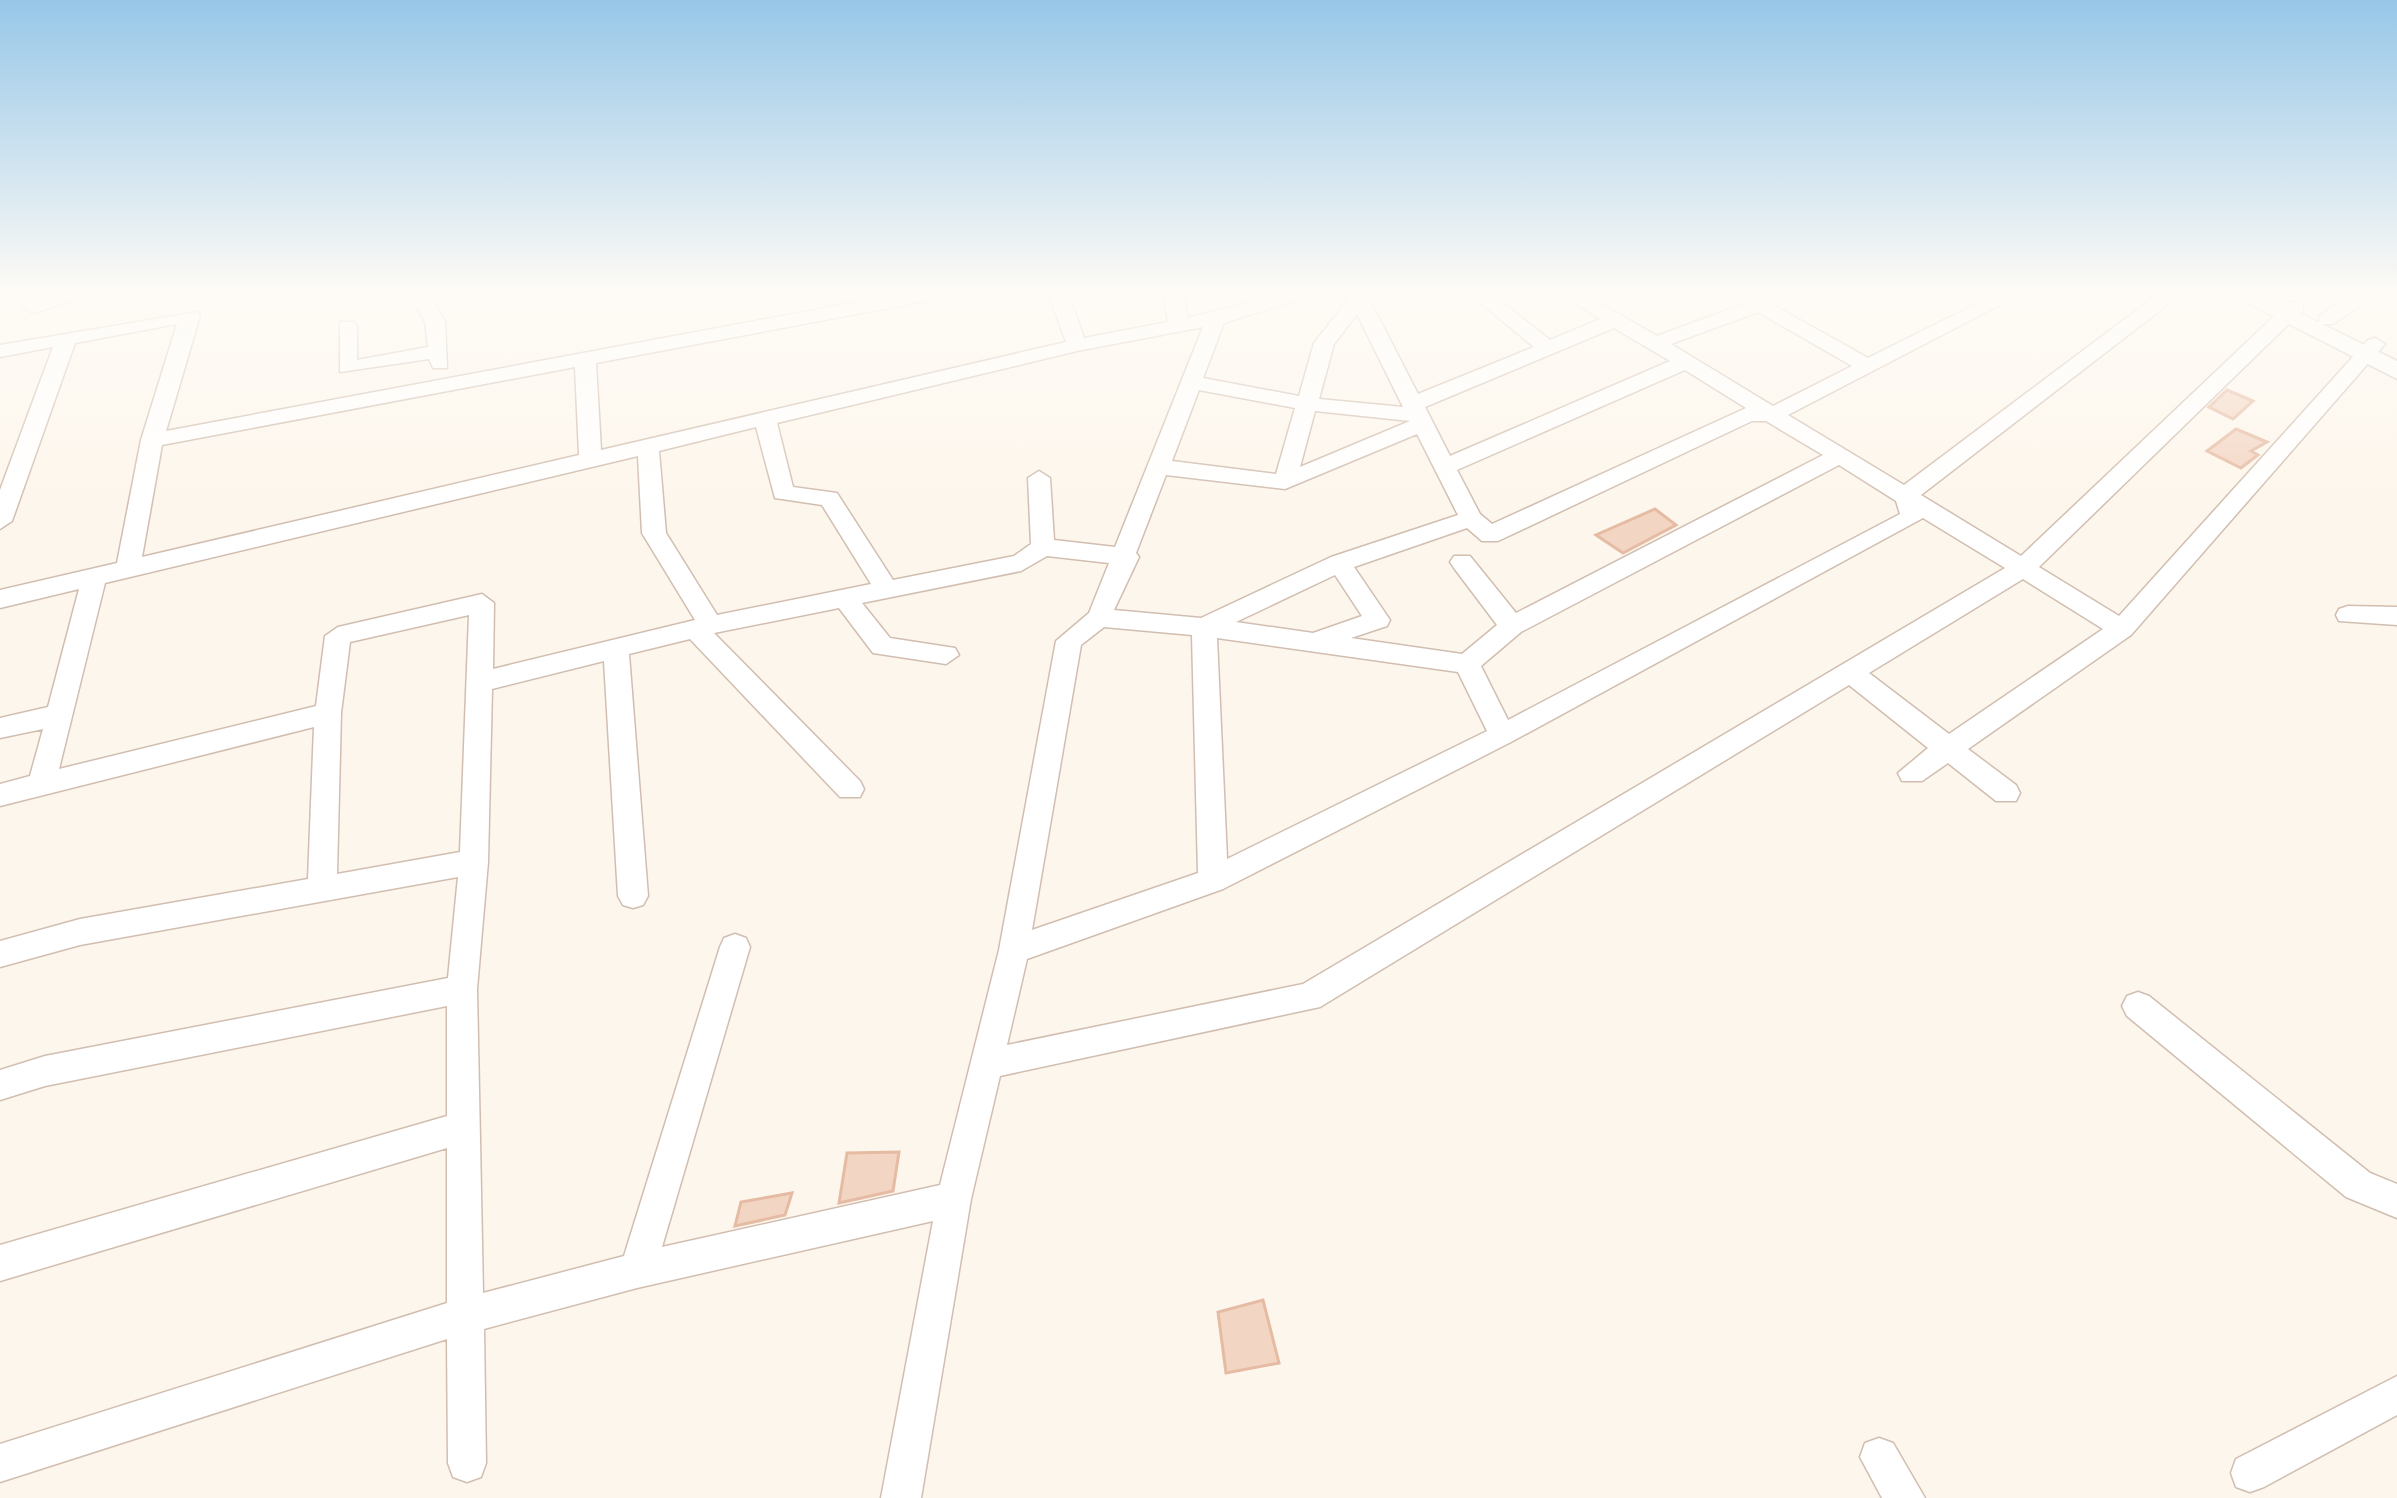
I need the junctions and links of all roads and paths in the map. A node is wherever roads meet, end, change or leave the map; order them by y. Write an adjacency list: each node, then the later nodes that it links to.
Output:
1 (57, 365): 35 (street)
2 (175, 365): 25 (street)
3 (441, 365): 20 (street)
4 (554, 365): 20 (street)
5 (585, 365): 28 (street)
6 (992, 365): 24 (street)
7 (1199, 365): 19 (street)
8 (1318, 365): 21 (street)
9 (1393, 365): 22 (street)
10 (1515, 365): 22 (street)
11 (1679, 365): 30 (street)
12 (1691, 365): 23 (street)
13 (1865, 365): 18 (street)
14 (1873, 365): 18 (street)
15 (2078, 365): 33 (street)
16 (2226, 365): 41 (street)
17 (2368, 365): 52 (street)
18 (1869, 367): 23 (street)
19 (1192, 382): 21 (street); 29 (street)
20 (443, 386): 25 (street)
21 (1306, 404): 22 (street); 32 (street)
22 (1418, 414): 30 (street); 32 (street)
23 (1773, 415): 27 (street); 34 (street)
24 (765, 418): 26 (street); 43 (street)
25 (152, 440): 40 (street)
26 (647, 446): 28 (street); 50 (street)
27 (1839, 456): 33 (street); 49 (street)
28 (590, 460): 40 (street)
29 (1162, 467): 32 (street); 37 (street)
30 (1444, 467): 34 (street)
31 (1039, 478): 36 (street)
32 (1285, 482)
33 (1906, 495): 41 (street); 62 (street)
34 (1471, 519): 39 (street)
35 (0, 521)
36 (1043, 547): 37 (street); 43 (street)
37 (1127, 556): 48 (street)
38 (1462, 562): 49 (street)
39 (1339, 563): 51 (street); 53 (street)
40 (128, 567): 42 (street)
41 (2022, 568): 52 (street); 57 (street)
42 (94, 577): 45 (street); 60 (street)
43 (886, 588): 44 (street)
44 (843, 596): 50 (street); 55 (street)
45 (0, 599)
46 (2348, 615): 47 (street)
47 (2397, 616)
48 (1099, 618): 51 (street); 74 (street)
49 (1512, 626): 56 (street)
50 (703, 627): 54 (street); 66 (street)
51 (1204, 627): 53 (street); 70 (street)
52 (2122, 629): 63 (street)
53 (1313, 642): 56 (street)
54 (616, 648): 58 (street); 72 (street)
55 (946, 656)
56 (1467, 664): 62 (street)
57 (1852, 674): 63 (street); 78 (street)
58 (480, 682): 59 (street); 69 (street)
59 (328, 713): 65 (street); 71 (street)
60 (63, 714): 61 (street); 65 (street)
61 (0, 728)
62 (1502, 736): 70 (street)
63 (1948, 748): 64 (street); 67 (street)
64 (1912, 773)
65 (42, 784): 68 (street)
66 (850, 789)
67 (2006, 793)
68 (0, 795)
69 (474, 862): 71 (street); 76 (street)
70 (1213, 880): 74 (street)
71 (322, 887): 75 (street)
72 (633, 896)
73 (735, 947): 84 (street)
74 (1014, 950): 78 (street)
75 (0, 954)
76 (462, 989): 79 (street); 80 (street)
77 (2138, 1006): 82 (street)
78 (990, 1063): 81 (street)
79 (0, 1085)
80 (465, 1127): 83 (street); 85 (street)
81 (954, 1199): 84 (street); 91 (street)
82 (2397, 1201)
83 (0, 1263)
84 (637, 1270): 85 (street)
85 (466, 1315): 88 (street); 89 (street)
86 (2397, 1395): 90 (street)
87 (1879, 1456): 92 (street)
88 (0, 1463)
89 (467, 1463)
90 (2250, 1473)
91 (901, 1498)
92 (1905, 1498)

